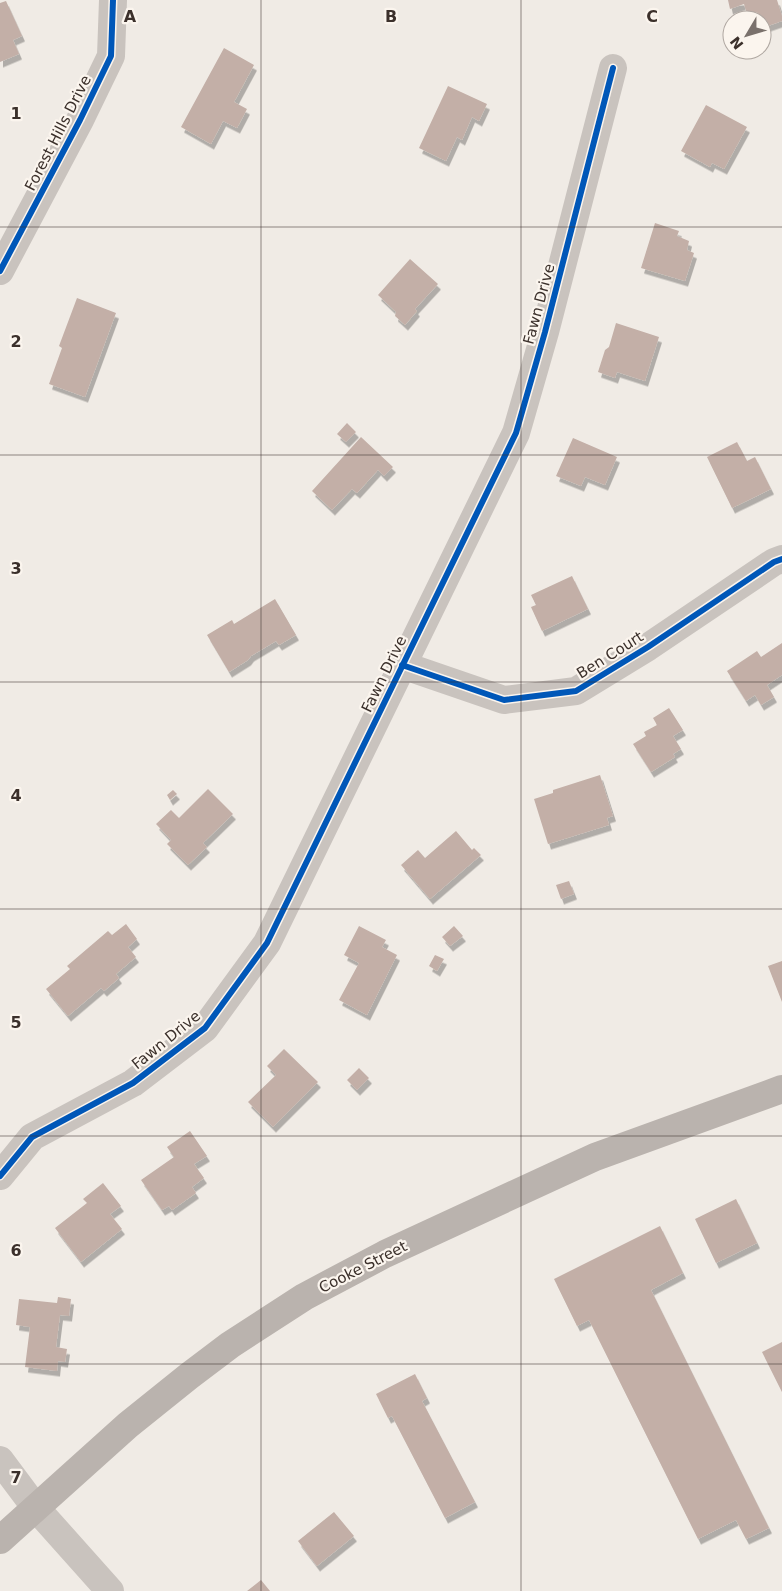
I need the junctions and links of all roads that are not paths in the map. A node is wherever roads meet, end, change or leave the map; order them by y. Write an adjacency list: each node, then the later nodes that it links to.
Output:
1 (113, 0): 3 (street, Forest Hills Drive)
2 (613, 68): 5 (street, Fawn Drive)
3 (0, 272)
4 (782, 559): 5 (street, Ben Court)
5 (402, 665): 7 (street, Fawn Drive)
6 (782, 1089): 9 (main road, Cooke Street)
7 (0, 1176)
8 (0, 1460): 9 (street)
9 (35, 1507): 10 (main road, Cooke Street); 11 (street)
10 (0, 1540)
11 (110, 1591)

